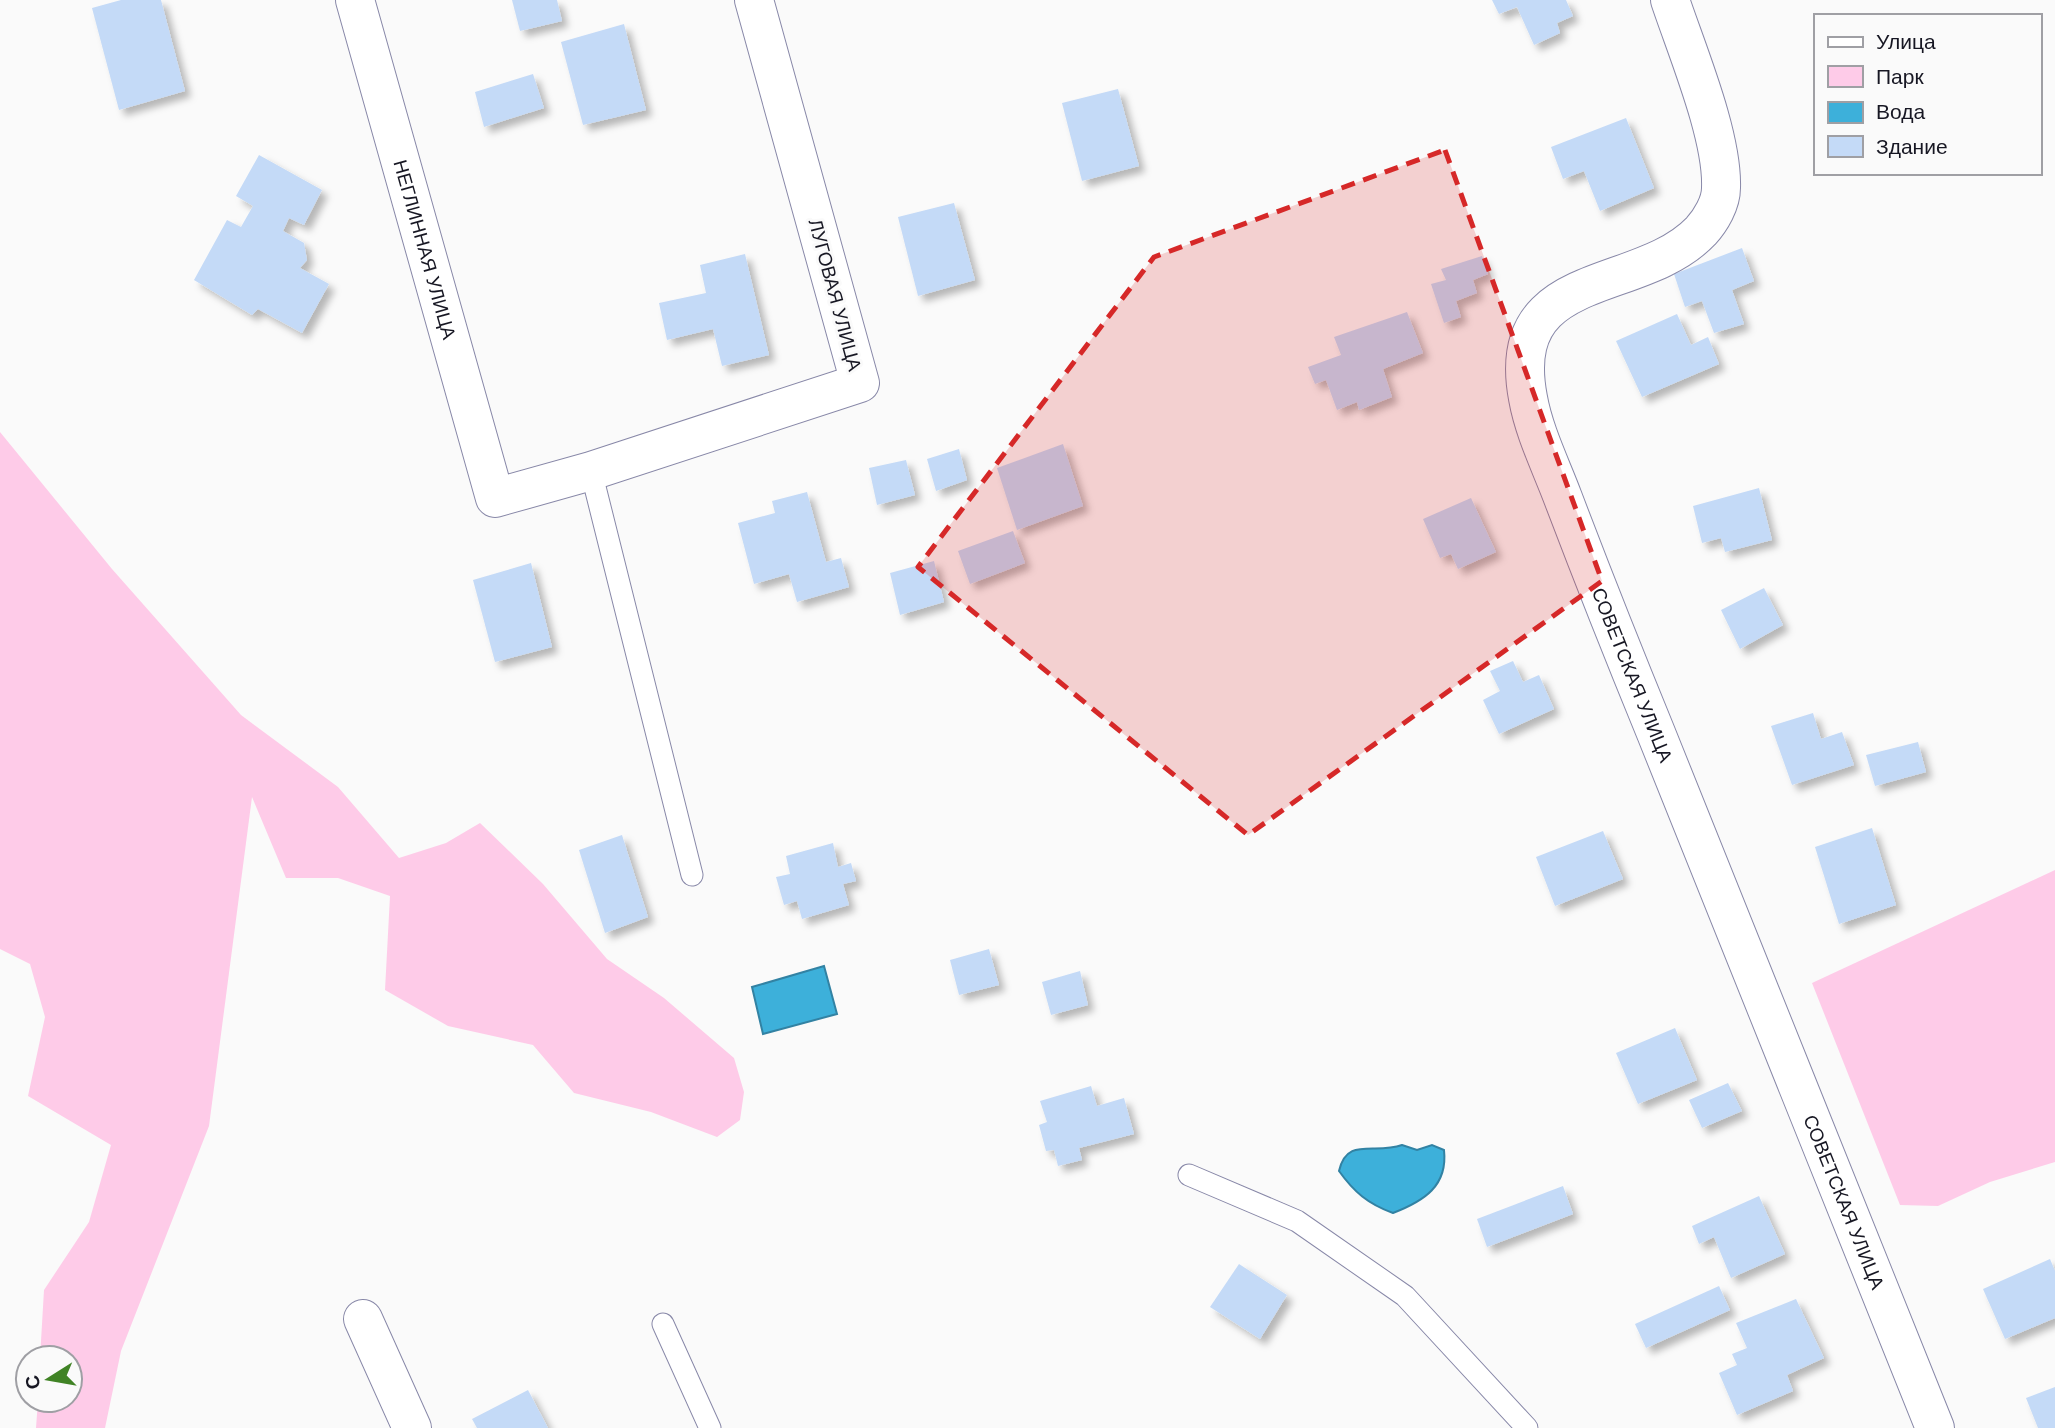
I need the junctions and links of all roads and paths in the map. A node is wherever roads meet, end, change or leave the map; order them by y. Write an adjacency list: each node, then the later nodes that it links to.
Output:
1 (355, 0): 5 (street, НЕГЛИННАЯ УЛИЦА)
2 (754, 0): 4 (street, ЛУГОВАЯ УЛИЦА)
3 (1670, 0): 13 (street, СОВЕТСКАЯ УЛИЦА)
4 (590, 471): 5 (street, ЛУГОВАЯ УЛИЦА); 6 (lane)
5 (495, 498)
6 (692, 875)
7 (1189, 1175): 12 (lane)
8 (363, 1319): 10 (street)
9 (663, 1324): 11 (lane)
10 (412, 1428)
11 (710, 1428)
12 (1527, 1428)
13 (1935, 1428)

